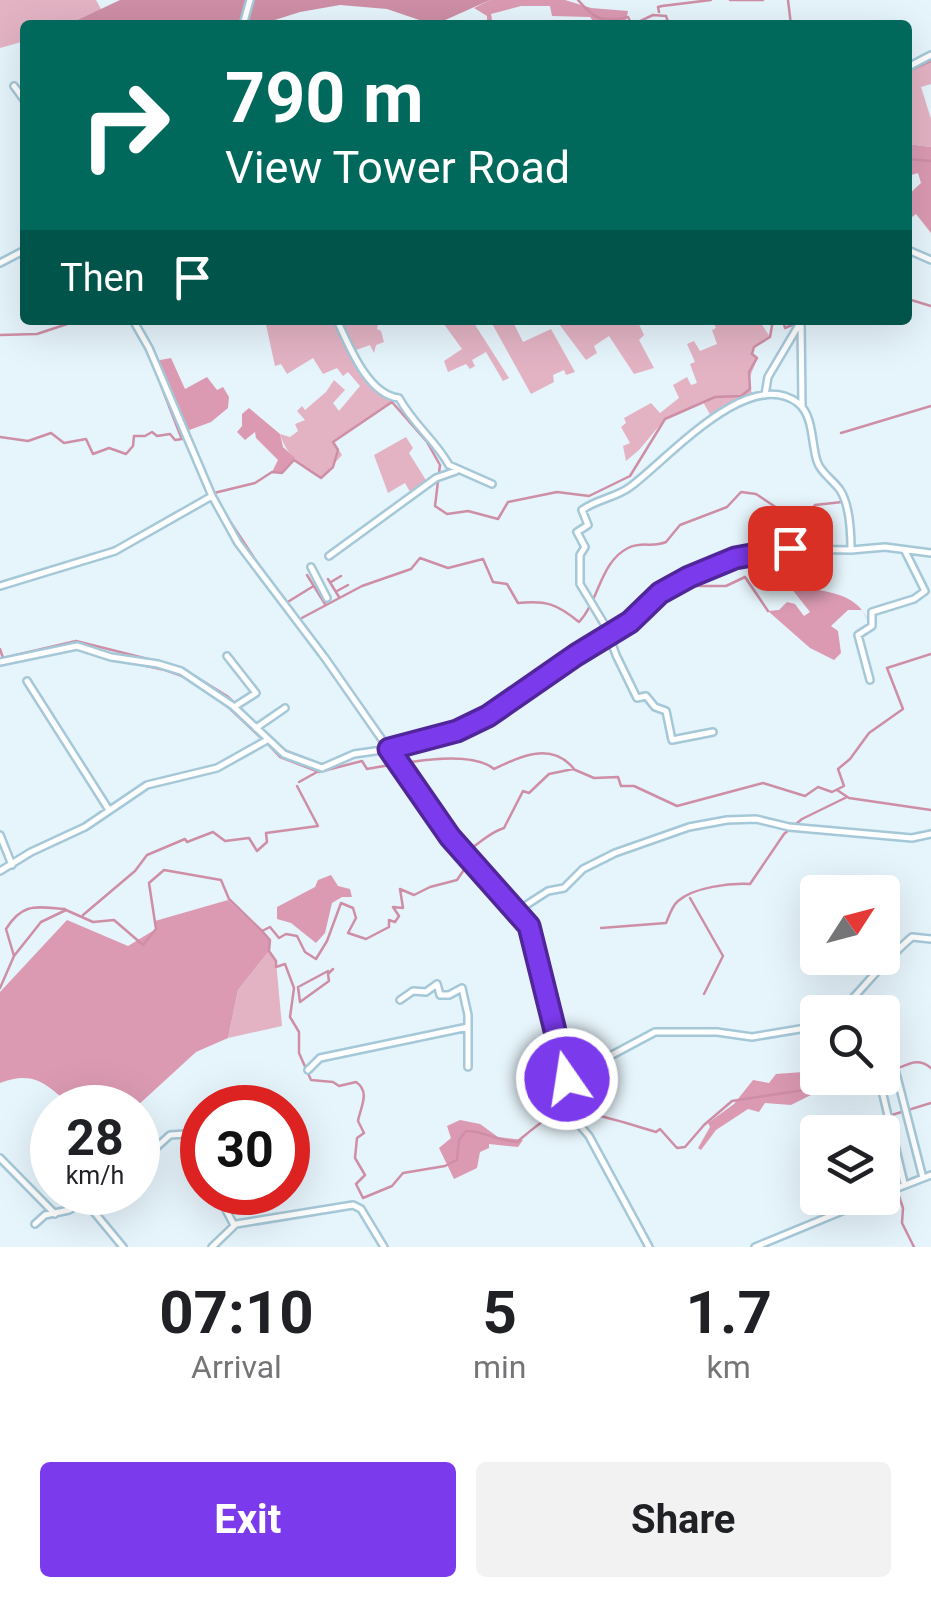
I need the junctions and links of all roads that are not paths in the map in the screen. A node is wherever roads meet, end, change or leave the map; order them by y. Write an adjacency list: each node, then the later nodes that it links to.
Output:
1 (14, 86): 2 (street)
2 (20, 95)
3 (136, 325): 11 (street)
4 (340, 325): 9 (street)
5 (798, 325): 7 (street)
6 (801, 325): 8 (street)
7 (764, 395): 8 (street); 19 (street)
8 (802, 410): 12 (street)
9 (459, 471): 10 (street); 15 (street)
10 (492, 484)
11 (212, 496): 17 (street); 29 (street)
12 (852, 550): 13 (street); 19 (street)
13 (905, 551): 14 (street); 22 (street)
14 (931, 553)
15 (330, 556)
16 (312, 567): 18 (street)
17 (0, 586)
18 (326, 598)
19 (609, 634): 27 (street); 29 (street)
20 (227, 656): 24 (street)
21 (0, 662): 24 (street)
22 (870, 680)
23 (27, 681): 30 (street)
24 (234, 707): 26 (street)
25 (285, 708): 26 (street)
26 (256, 728): 28 (street)
27 (713, 732)
28 (267, 740): 29 (street); 30 (street)
29 (389, 749): 35 (street)
30 (109, 810): 33 (street)
31 (931, 834): 35 (street)
32 (0, 835): 33 (street)
33 (12, 865): 34 (street)
34 (0, 871)
35 (517, 911): 43 (street)
36 (931, 939): 37 (street)
37 (855, 995)
38 (400, 1000): 39 (street)
39 (468, 1027): 41 (street); 42 (street)
40 (800, 1029): 43 (street)
41 (468, 1067)
42 (308, 1070)
43 (567, 1079): 61 (street)
44 (900, 1088): 48 (street)
45 (883, 1095): 49 (street)
46 (0, 1158): 51 (street)
47 (931, 1176): 48 (street)
48 (923, 1178): 49 (street)
49 (904, 1184): 50 (street)
50 (900, 1186)
51 (30, 1189)
52 (50, 1215): 56 (street)
53 (97, 1215): 58 (street)
54 (229, 1215): 57 (street)
55 (833, 1215): 62 (street)
56 (35, 1224)
57 (234, 1225): 59 (street); 60 (street)
58 (123, 1247)
59 (212, 1247)
60 (384, 1247)
61 (649, 1247)
62 (755, 1247)

